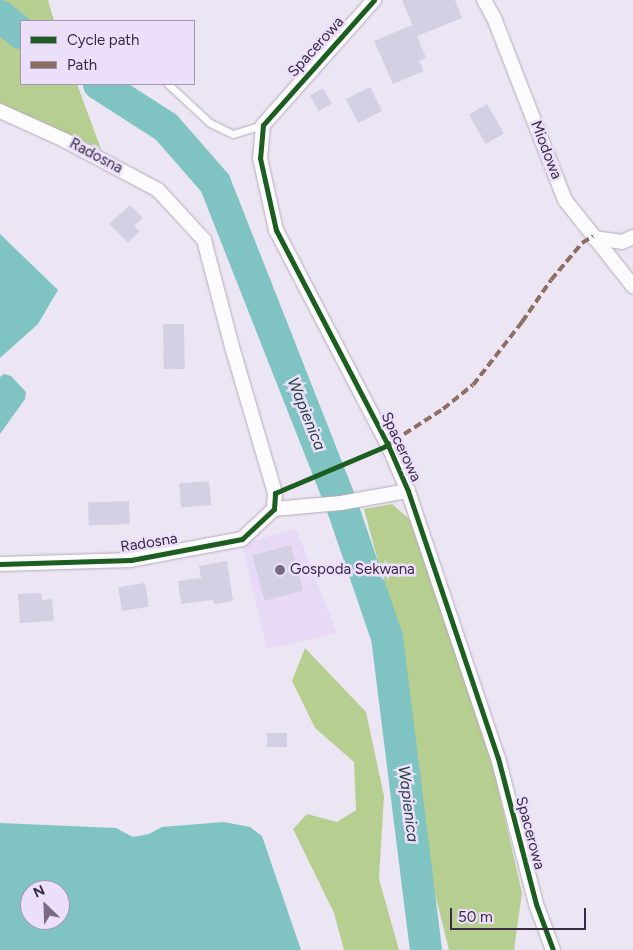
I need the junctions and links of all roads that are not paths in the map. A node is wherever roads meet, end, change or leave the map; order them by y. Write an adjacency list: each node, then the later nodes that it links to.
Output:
1 (374, 0): 5 (street, Spacerowa)
2 (484, 0): 7 (street, Miodowa)
3 (169, 85): 5 (lane)
4 (0, 111): 10 (street, Radosna)
5 (263, 125): 9 (street, Spacerowa)
6 (633, 237): 7 (street)
7 (594, 238): 8 (street, Miodowa)
8 (633, 286)
9 (408, 491): 10 (street); 12 (street, Spacerowa)
10 (274, 509): 11 (street, Radosna)
11 (0, 564)
12 (553, 950)

